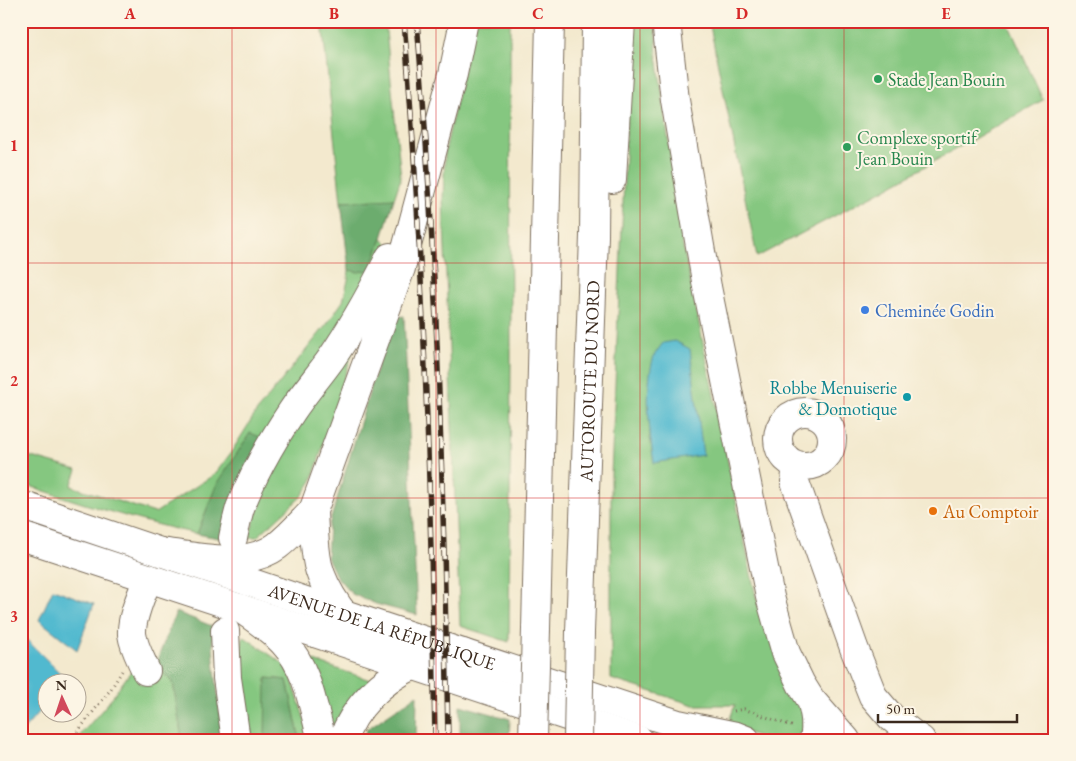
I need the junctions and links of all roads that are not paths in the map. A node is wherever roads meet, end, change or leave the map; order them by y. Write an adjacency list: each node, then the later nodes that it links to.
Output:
1 (464, 21): 6 (main road)
2 (596, 21): 7 (main road, AUTOROUTE DU NORD)
3 (620, 21): 7 (main road)
4 (666, 21): 22 (main road)
5 (550, 23): 26 (main road, bridge)
6 (421, 193): 10 (main road); 12 (main road)
7 (594, 236): 27 (main road, AUTOROUTE DU NORD, bridge)
8 (797, 465): 32 (main road)
9 (21, 505): 13 (main road, AVENUE DE LA RÉPUBLIQUE)
10 (313, 511): 13 (main road); 16 (main road)
11 (21, 536): 14 (main road, AVENUE DE LA RÉPUBLIQUE)
12 (233, 538)
13 (161, 552): 16 (main road, AVENUE DE LA RÉPUBLIQUE)
14 (148, 578): 15 (main road, AVENUE DE LA RÉPUBLIQUE); 20 (main road)
15 (240, 608): 18 (main road, AVENUE DE LA RÉPUBLIQUE); 24 (main road)
16 (344, 614): 18 (main road); 19 (main road, AVENUE DE LA RÉPUBLIQUE)
17 (225, 631): 23 (main road)
18 (378, 653): 21 (main road, AVENUE DE LA RÉPUBLIQUE)
19 (463, 653): 21 (main road); 29 (main road, AVENUE DE LA RÉPUBLIQUE)
20 (141, 660)
21 (413, 665): 25 (main road); 28 (main road, AVENUE DE LA RÉPUBLIQUE)
22 (811, 700): 30 (main road); 31 (main road)
23 (236, 740)
24 (322, 740)
25 (343, 740)
26 (533, 740)
27 (578, 740)
28 (639, 740)
29 (746, 740)
30 (814, 740)
31 (846, 740)
32 (921, 740)

